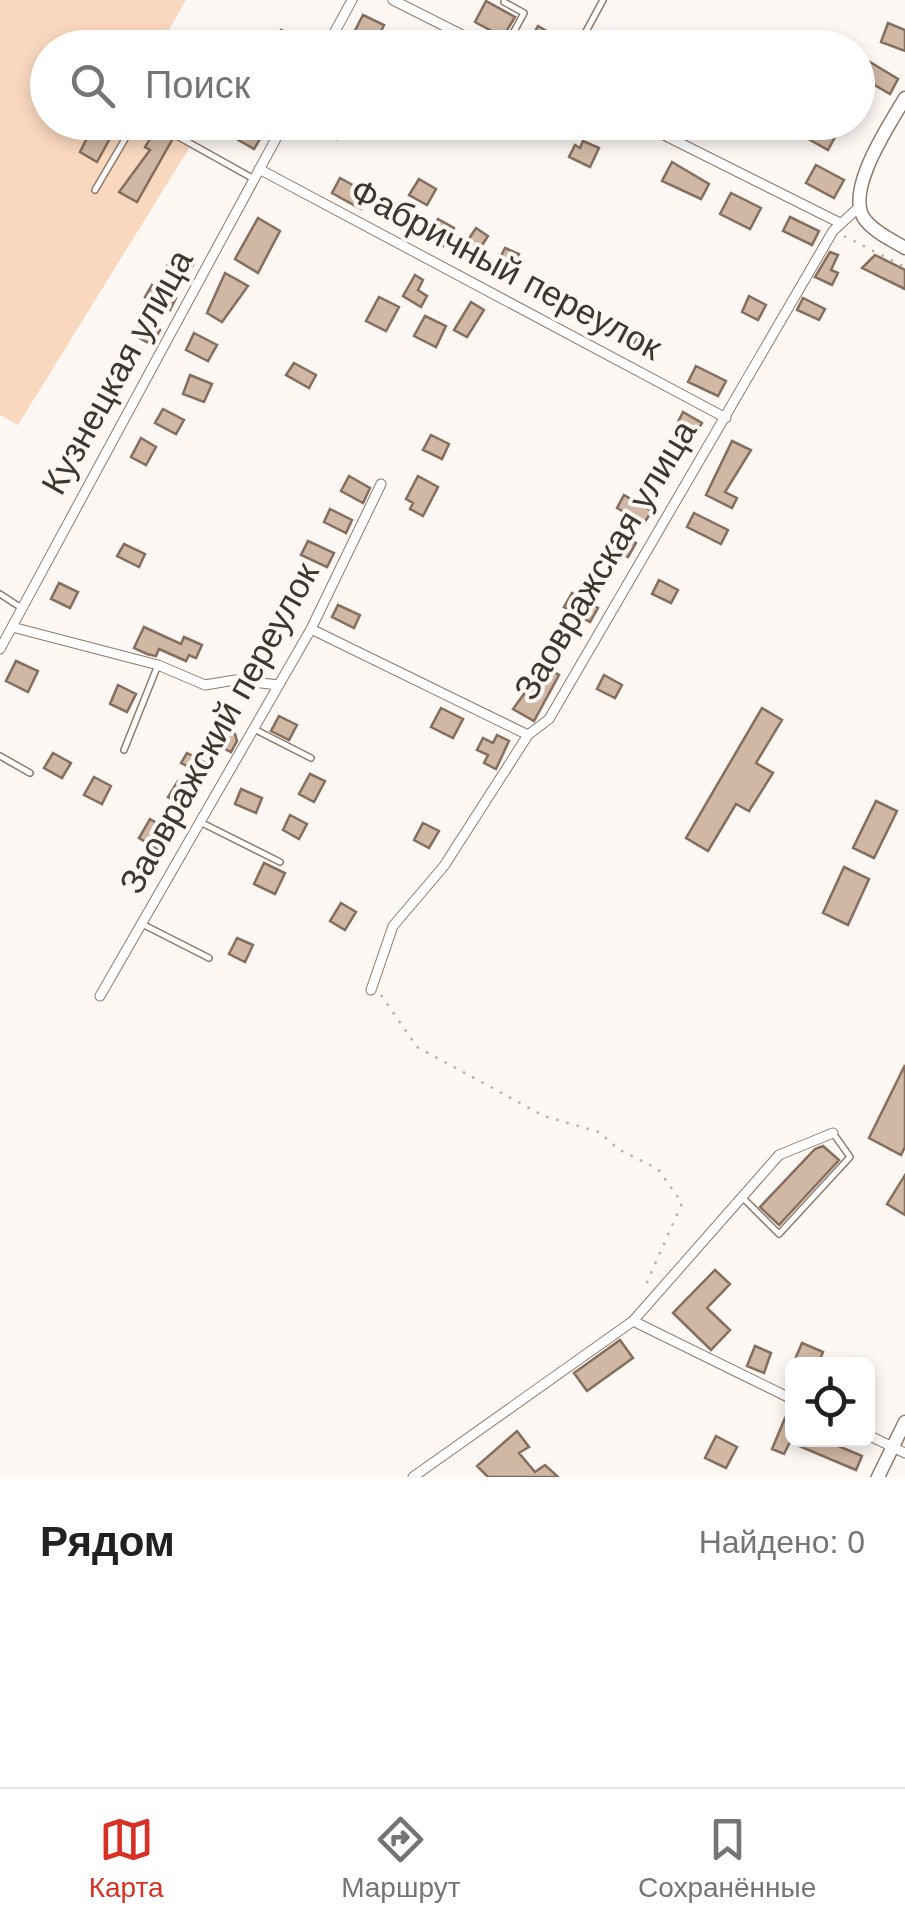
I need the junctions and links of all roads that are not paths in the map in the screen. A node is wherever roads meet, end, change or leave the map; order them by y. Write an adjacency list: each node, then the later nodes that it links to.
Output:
1 (352, 0): 5 (street)
2 (393, 0): 6 (street)
3 (603, 0): 8 (lane)
4 (504, 2): 7 (lane)
5 (336, 30)
6 (452, 30)
7 (515, 30)
8 (587, 30)
9 (905, 98): 16 (main road)
10 (124, 140): 15 (lane)
11 (188, 140): 14 (lane)
12 (275, 140): 14 (street, Кузнецкая улица)
13 (672, 140): 17 (street)
14 (257, 174): 19 (street, Фабричный переулок); 22 (street, Кузнецкая улица)
15 (95, 190)
16 (858, 208): 17 (street, Заовражская улица); 18 (main road)
17 (836, 227): 19 (street, Заовражская улица)
18 (905, 248)
19 (726, 418): 29 (street, Заовражская улица)
20 (381, 484): 24 (street, Заовражский переулок)
21 (0, 594): 22 (lane)
22 (20, 607): 23 (street, Кузнецкая улица)
23 (12, 627): 25 (street, Кузнецкая улица); 26 (street)
24 (311, 629): 27 (street, Заовражский переулок); 29 (street)
25 (0, 649)
26 (158, 665): 27 (street); 30 (lane)
27 (279, 685): 28 (street, Заовражский переулок)
28 (254, 728): 32 (lane); 34 (street, Заовражский переулок)
29 (528, 735): 38 (street, Заовражская улица)
30 (124, 750)
31 (0, 756): 33 (lane)
32 (311, 758)
33 (30, 773)
34 (200, 822): 35 (lane); 36 (street, Заовражский переулок)
35 (280, 862)
36 (142, 924): 37 (lane); 39 (street, Заовражский переулок)
37 (209, 958)
38 (372, 990)
39 (100, 996)
40 (833, 1133): 41 (street); 41 (lane)
41 (742, 1198): 42 (street)
42 (633, 1322): 43 (street); 47 (street)
43 (785, 1395)
44 (905, 1422): 46 (main road)
45 (875, 1438): 46 (street)
46 (899, 1450): 48 (main road)
47 (413, 1477)
48 (878, 1477)

